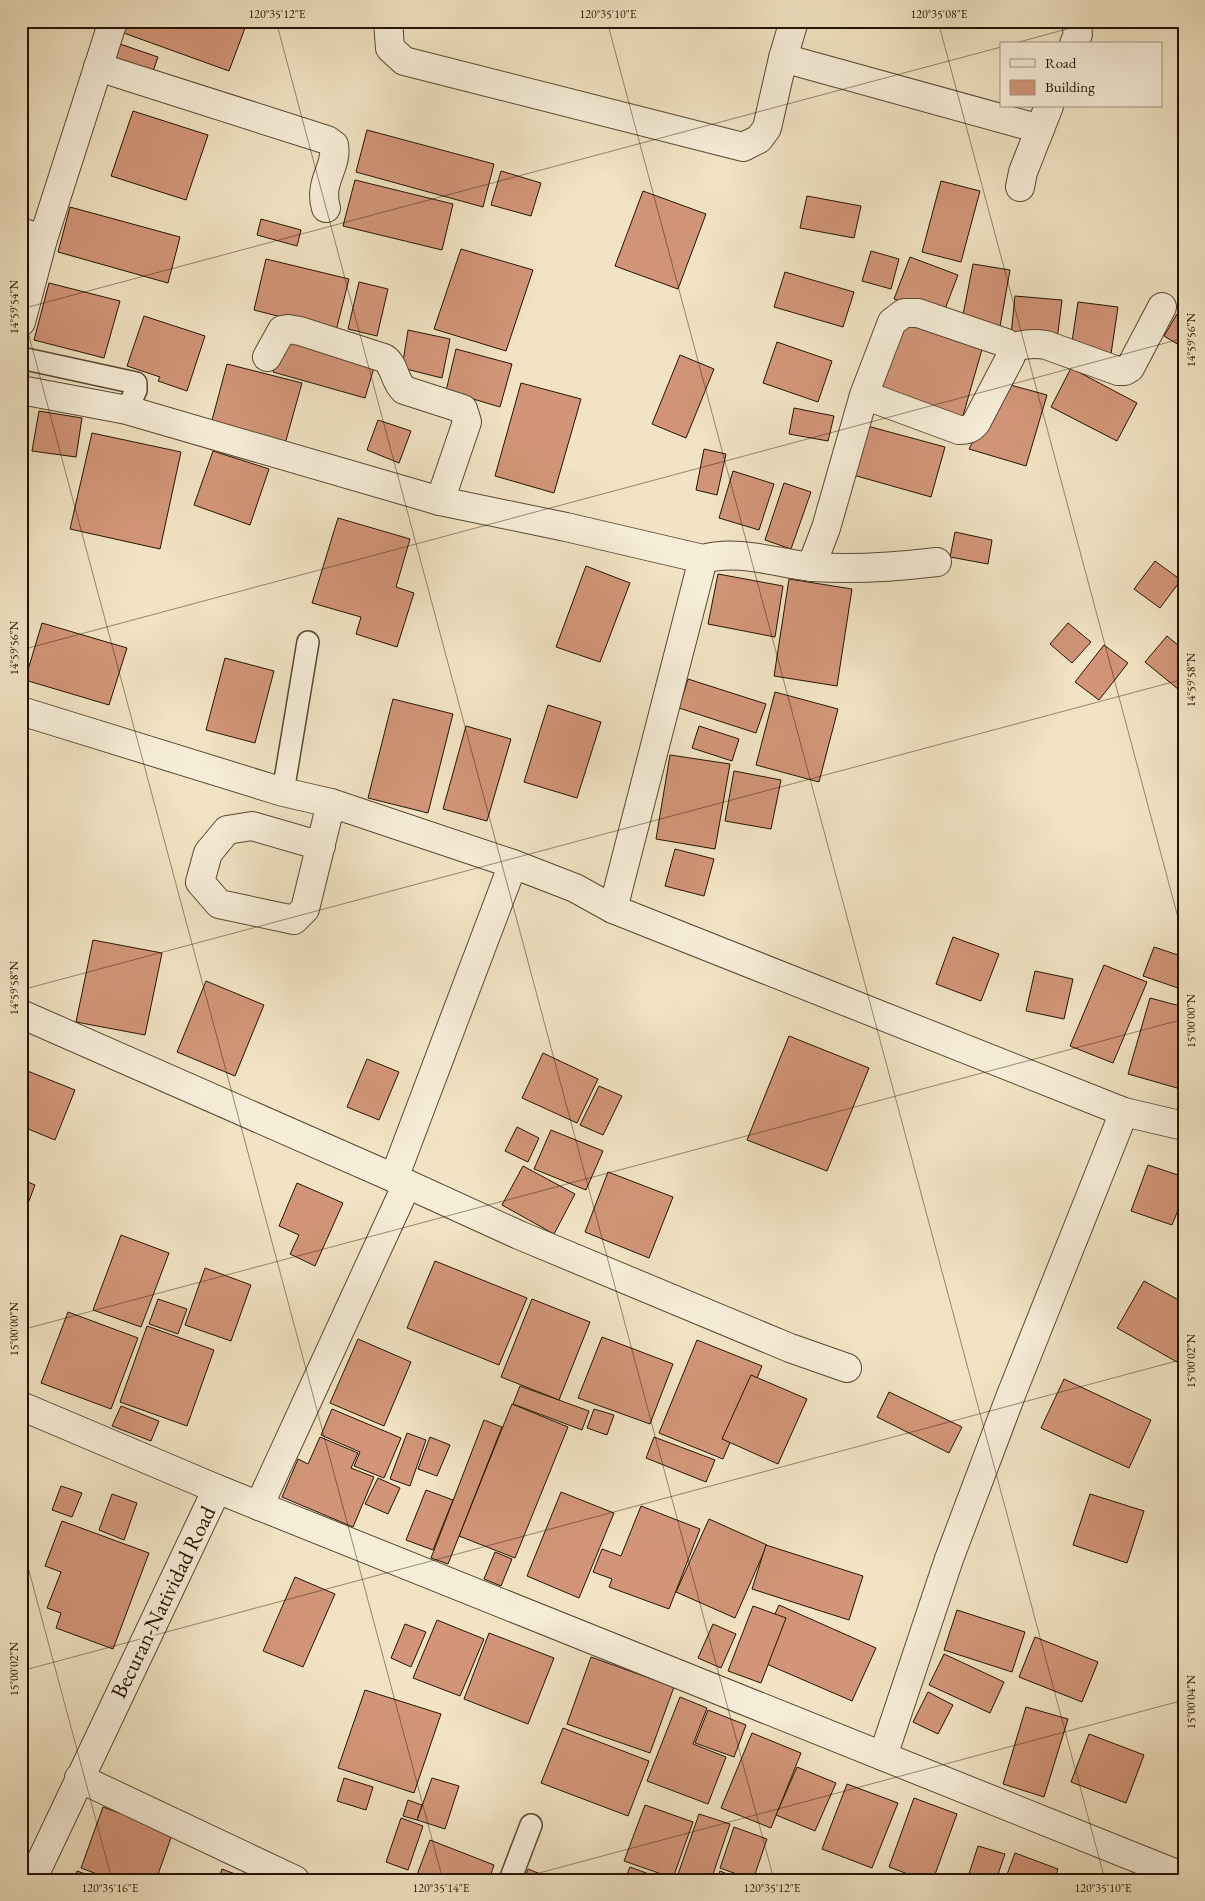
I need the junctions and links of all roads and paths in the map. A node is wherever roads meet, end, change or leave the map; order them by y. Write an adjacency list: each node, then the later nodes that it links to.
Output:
1 (113, 21): 7 (street)
2 (388, 21): 6 (street)
3 (794, 21): 6 (street)
4 (1076, 21): 5 (street)
5 (1075, 42)
6 (783, 58): 8 (street)
7 (98, 67): 12 (street); 13 (street)
8 (1000, 108)
9 (1001, 108): 10 (street)
10 (1045, 118): 11 (street)
11 (1020, 187)
12 (326, 208)
13 (32, 235): 15 (street)
14 (1162, 307): 16 (street)
15 (21, 322)
16 (1011, 348): 20 (street); 20 (street)
17 (267, 357): 22 (street)
18 (21, 358): 21 (lane)
19 (21, 390): 21 (street)
20 (864, 395): 25 (street)
21 (127, 410): 22 (street)
22 (440, 501): 23 (street)
23 (703, 559): 25 (street); 32 (street)
24 (938, 562): 25 (street)
25 (811, 567)
26 (308, 642): 28 (lane)
27 (21, 711): 28 (street)
28 (282, 792): 29 (street)
29 (331, 802): 30 (street); 31 (street)
30 (321, 846)
31 (513, 864): 32 (street); 36 (street)
32 (613, 909): 34 (street)
33 (21, 1014): 36 (street)
34 (1124, 1112): 35 (street); 41 (street)
35 (1184, 1126)
36 (401, 1181): 37 (street); 40 (street)
37 (847, 1368)
38 (21, 1406): 39 (street, Becuran-Natividad Road)
39 (217, 1490): 40 (street); 42 (street, Becuran-Natividad Road)
40 (259, 1506): 41 (street)
41 (883, 1756): 44 (street)
42 (79, 1778): 45 (street, Becuran-Natividad Road); 46 (street)
43 (531, 1825): 47 (lane)
44 (1184, 1878)
45 (32, 1880)
46 (295, 1880)
47 (510, 1880)

